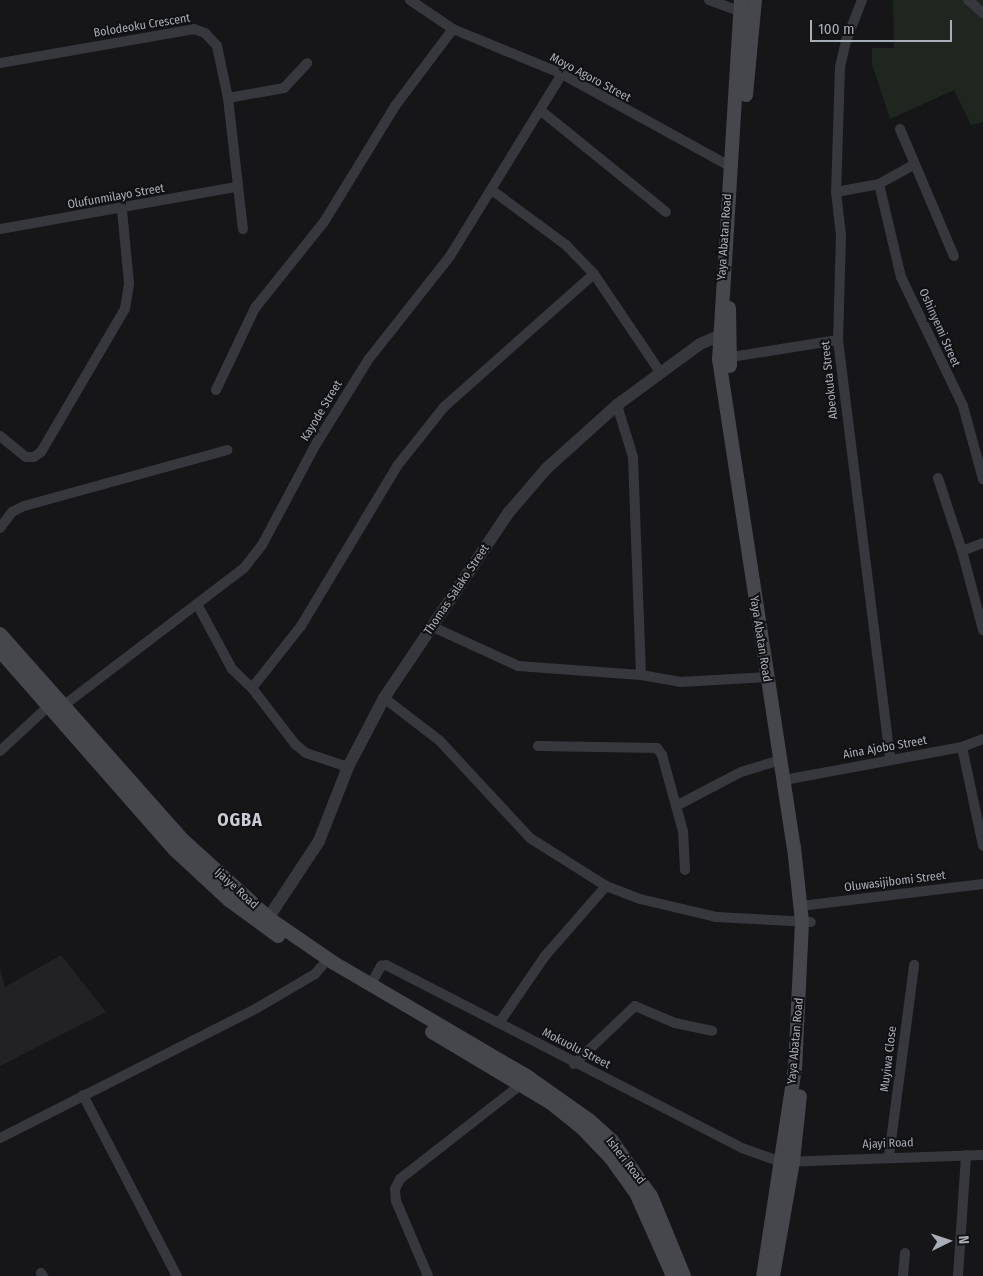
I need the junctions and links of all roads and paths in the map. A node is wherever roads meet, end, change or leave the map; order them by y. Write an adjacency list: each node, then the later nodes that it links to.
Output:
1 (410, 0): 8 (street, Moyo Agoro Street)
2 (709, 0): 6 (street)
3 (754, 0): 27 (main road, Yaya Abatan Road)
4 (862, 0): 20 (street, Abeokuta Street)
5 (968, 0): 7 (street)
6 (741, 5): 16 (main road, Yaya Abatan Road)
7 (983, 13)
8 (452, 29): 11 (street, Moyo Agoro Street); 31 (street)
9 (0, 63): 12 (street, Bolodeoku Crescent)
10 (307, 63): 12 (street)
11 (562, 74): 13 (street, Kayode Street); 16 (street, Moyo Agoro Street)
12 (228, 98): 18 (street, Bolodeoku Crescent)
13 (540, 110): 19 (street, Kayode Street); 22 (street)
14 (900, 129): 15 (street)
15 (915, 164): 17 (street); 25 (street)
16 (731, 167): 27 (main road, Yaya Abatan Road)
17 (879, 184): 20 (street); 36 (street, Oshinyemi Street)
18 (236, 187): 21 (street, Olufunmilayo Street); 24 (street, Bolodeoku Crescent)
19 (493, 191): 26 (street); 40 (street, Kayode Street)
20 (836, 192): 28 (street, Abeokuta Street)
21 (122, 210): 23 (street, Olufunmilayo Street); 33 (street)
22 (666, 212)
23 (0, 229)
24 (243, 229)
25 (954, 256)
26 (594, 274): 30 (street); 47 (street)
27 (723, 333): 29 (main road, Yaya Abatan Road); 30 (street, Thomas Salako Street)
28 (838, 340): 29 (street); 54 (street, Abeokuta Street)
29 (724, 358): 46 (main road, Yaya Abatan Road); 57 (main road, Yaya Abatan Road)
30 (660, 372): 32 (street, Thomas Salako Street)
31 (216, 390)
32 (617, 405): 41 (street, Thomas Salako Street); 45 (street)
33 (0, 436)
34 (228, 450): 37 (street)
35 (938, 478): 39 (street)
36 (983, 478)
37 (0, 528)
38 (983, 543): 39 (street)
39 (962, 552): 42 (street)
40 (197, 604): 47 (street); 49 (street, Kayode Street)
41 (433, 627): 45 (street); 48 (street, Thomas Salako Street)
42 (983, 630)
43 (0, 634): 49 (main road, Ijaiye Road)
44 (0, 651): 49 (main road, Ijaiye Road)
45 (640, 674): 46 (street)
46 (766, 677): 55 (main road, Yaya Abatan Road)
47 (252, 688): 56 (street)
48 (384, 698): 56 (street, Thomas Salako Street); 62 (street)
49 (55, 706): 53 (street, Kayode Street); 64 (main road, Ijaiye Road)
50 (983, 739): 52 (street, Aina Ajobo Street)
51 (538, 746): 58 (street)
52 (962, 747): 54 (street, Aina Ajobo Street); 59 (street)
53 (0, 751)
54 (890, 759): 57 (street, Aina Ajobo Street)
55 (780, 760): 57 (main road, Yaya Abatan Road); 58 (street)
56 (348, 767): 64 (street, Thomas Salako Street)
57 (788, 779): 63 (main road, Yaya Abatan Road)
58 (676, 806): 60 (street)
59 (983, 846)
60 (685, 870)
61 (983, 884): 63 (street, Oluwasijibomi Street)
62 (606, 886): 65 (street); 69 (street)
63 (806, 906): 65 (main road, Yaya Abatan Road)
64 (267, 922): 66 (main road, Ijaiye Road)
65 (806, 922): 78 (main road, Yaya Abatan Road)
66 (326, 962): 68 (main road, Ijaiye Road); 72 (main road, Ijaiye Road); 73 (street)
67 (914, 965): 76 (street, Muyiwa Close)
68 (371, 984): 69 (street, Mokuolu Street); 72 (main road, Ijaiye Road)
69 (499, 1023): 71 (street, Mokuolu Street)
70 (712, 1030): 71 (street)
71 (574, 1064): 78 (street, Mokuolu Street)
72 (524, 1082): 81 (street); 82 (main road, Isheri Road); 83 (main road, Isheri Road)
73 (83, 1095): 74 (street); 80 (street)
74 (0, 1138)
75 (983, 1155): 77 (street, Ajayi Road)
76 (889, 1156): 77 (street, Ajayi Road); 78 (street, Ajayi Road)
77 (966, 1156): 87 (street)
78 (787, 1161): 84 (main road, Yaya Abatan Road); 85 (main road, Yaya Abatan Road)
79 (905, 1253): 86 (street)
80 (177, 1276)
81 (428, 1276)
82 (673, 1276)
83 (684, 1276)
84 (762, 1276)
85 (773, 1276)
86 (902, 1276)
87 (958, 1276)

